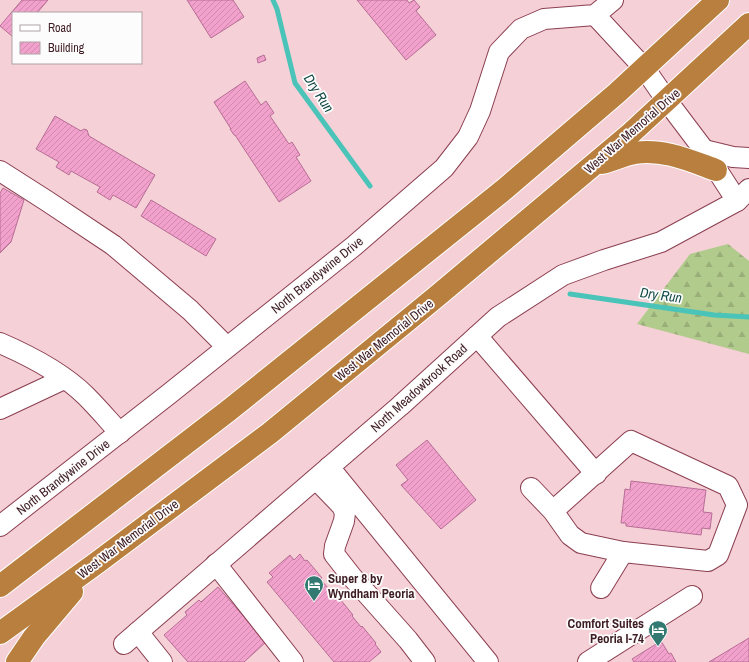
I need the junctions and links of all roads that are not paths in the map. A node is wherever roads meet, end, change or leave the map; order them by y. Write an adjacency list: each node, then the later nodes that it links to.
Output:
1 (613, 0): 3 (street)
2 (718, 0): 5 (highway)
3 (595, 15): 5 (street); 15 (street, North Brandywine Drive)
4 (749, 24): 6 (highway, West War Memorial Drive)
5 (645, 69): 6 (street); 27 (highway)
6 (667, 101): 7 (street); 9 (highway, West War Memorial Drive)
7 (704, 150): 8 (street); 10 (street)
8 (749, 158)
9 (593, 166): 10 (highway); 25 (highway, West War Memorial Drive)
10 (716, 170): 12 (street)
11 (0, 171): 15 (street)
12 (743, 195): 13 (street, North Meadowbrook Road)
13 (477, 336): 19 (street, North Meadowbrook Road); 20 (street)
14 (0, 343): 16 (street)
15 (227, 347): 18 (street, North Brandywine Drive)
16 (64, 379): 17 (street); 18 (street)
17 (0, 409)
18 (120, 432): 23 (street, North Brandywine Drive)
19 (322, 473): 26 (street, North Meadowbrook Road); 34 (street); 35 (street)
20 (596, 474): 22 (street); 24 (street)
21 (531, 488): 22 (street)
22 (553, 511): 24 (street)
23 (0, 526)
24 (623, 552): 28 (street)
25 (98, 562): 30 (highway, West War Memorial Drive); 31 (highway)
26 (216, 564): 32 (street, North Meadowbrook Road); 33 (street)
27 (0, 586)
28 (601, 588)
29 (692, 596): 36 (street)
30 (0, 634)
31 (17, 662)
32 (162, 662)
33 (293, 662)
34 (425, 662)
35 (488, 662)
36 (588, 662)

